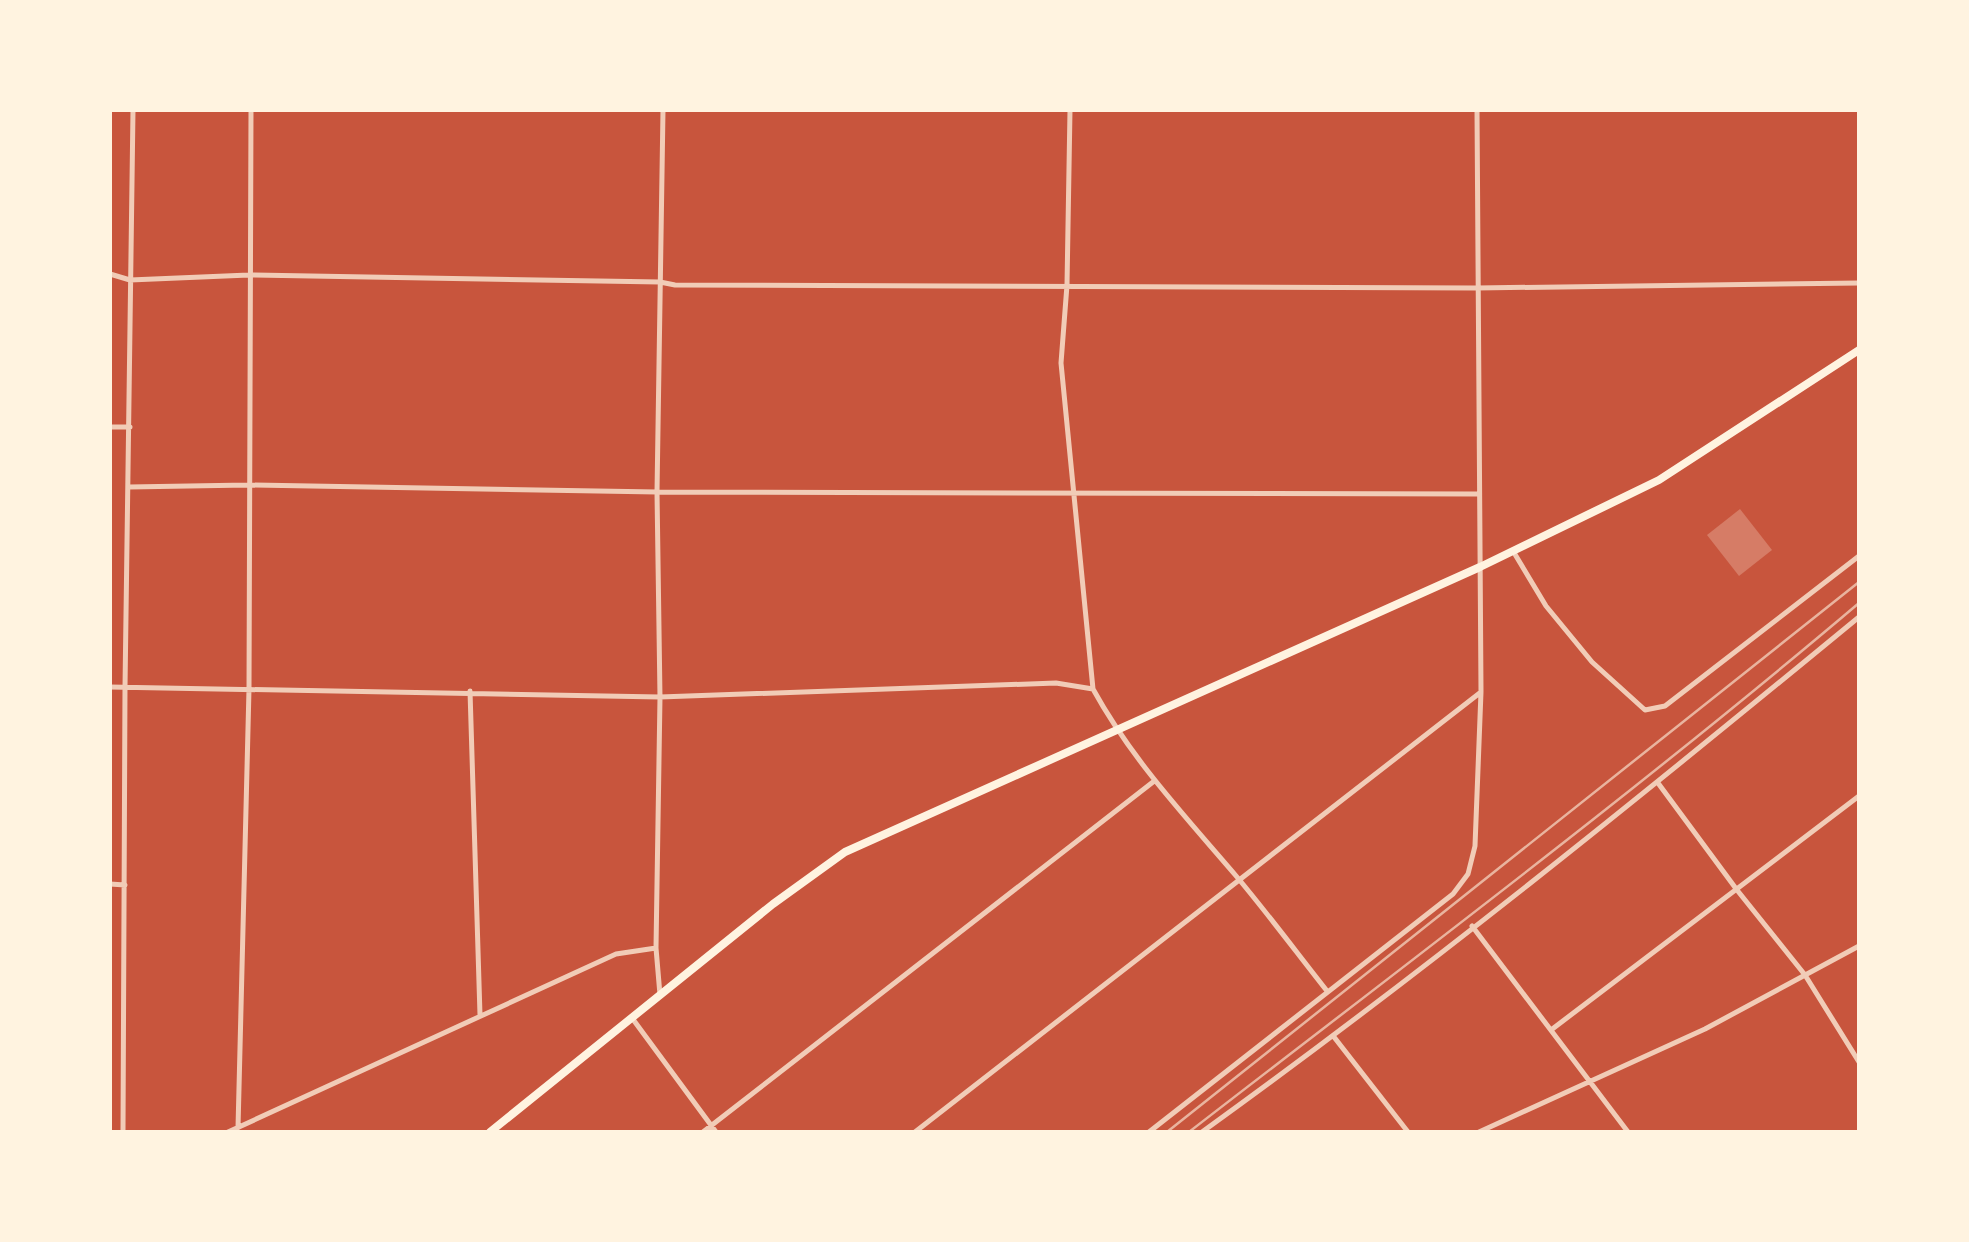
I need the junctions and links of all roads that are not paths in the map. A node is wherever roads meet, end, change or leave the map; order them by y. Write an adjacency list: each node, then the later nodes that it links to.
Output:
1 (133, 110): 8 (street)
2 (251, 110): 7 (street)
3 (663, 110): 9 (street)
4 (1070, 110): 11 (street)
5 (1477, 110): 12 (street)
6 (110, 274): 8 (street)
7 (249, 275): 8 (street); 9 (street); 16 (street)
8 (130, 280): 15 (street)
9 (660, 282): 11 (street); 18 (street)
10 (1859, 283): 12 (street)
11 (1067, 285): 12 (street); 19 (street)
12 (1477, 288): 20 (street)
13 (1859, 351): 21 (main road)
14 (110, 427): 15 (street)
15 (130, 427): 17 (street)
16 (248, 485): 17 (street); 18 (street); 27 (street)
17 (129, 488): 26 (street)
18 (657, 492): 19 (street); 31 (street)
19 (1073, 494): 20 (street); 28 (street)
20 (1477, 494): 23 (street)
21 (1513, 551): 22 (street); 23 (main road)
22 (1859, 556)
23 (1480, 567): 30 (street); 32 (main road)
24 (1859, 617): 34 (street)
25 (110, 687): 26 (street)
26 (125, 687): 27 (street); 38 (street)
27 (249, 689): 29 (street); 53 (street)
28 (1093, 689): 31 (street); 32 (street)
29 (470, 691): 31 (street); 46 (street)
30 (1481, 692): 36 (street); 44 (street)
31 (660, 697): 42 (street)
32 (1115, 729): 33 (street); 45 (main road)
33 (1153, 782): 36 (street); 52 (street)
34 (1658, 783): 39 (street); 40 (street)
35 (1859, 796): 39 (street)
36 (1239, 880): 44 (street); 59 (street)
37 (110, 884): 38 (street)
38 (125, 885): 54 (street)
39 (1737, 890): 43 (street); 48 (street)
40 (1472, 926): 48 (street); 49 (street)
41 (1859, 946): 43 (street)
42 (656, 948): 45 (street); 46 (street)
43 (1805, 975): 50 (street); 51 (street)
44 (1327, 991): 60 (street)
45 (660, 995): 47 (main road)
46 (480, 1015): 53 (street)
47 (632, 1018): 52 (street); 56 (main road)
48 (1551, 1030): 51 (street)
49 (1334, 1037): 61 (street); 62 (street)
50 (1859, 1062)
51 (1590, 1080): 63 (street); 64 (street)
52 (711, 1126): 57 (street); 58 (street)
53 (238, 1128): 55 (street)
54 (123, 1132)
55 (228, 1132)
56 (490, 1132)
57 (703, 1132)
58 (716, 1132)
59 (915, 1132)
60 (1149, 1132)
61 (1202, 1132)
62 (1408, 1132)
63 (1479, 1132)
64 (1628, 1132)

